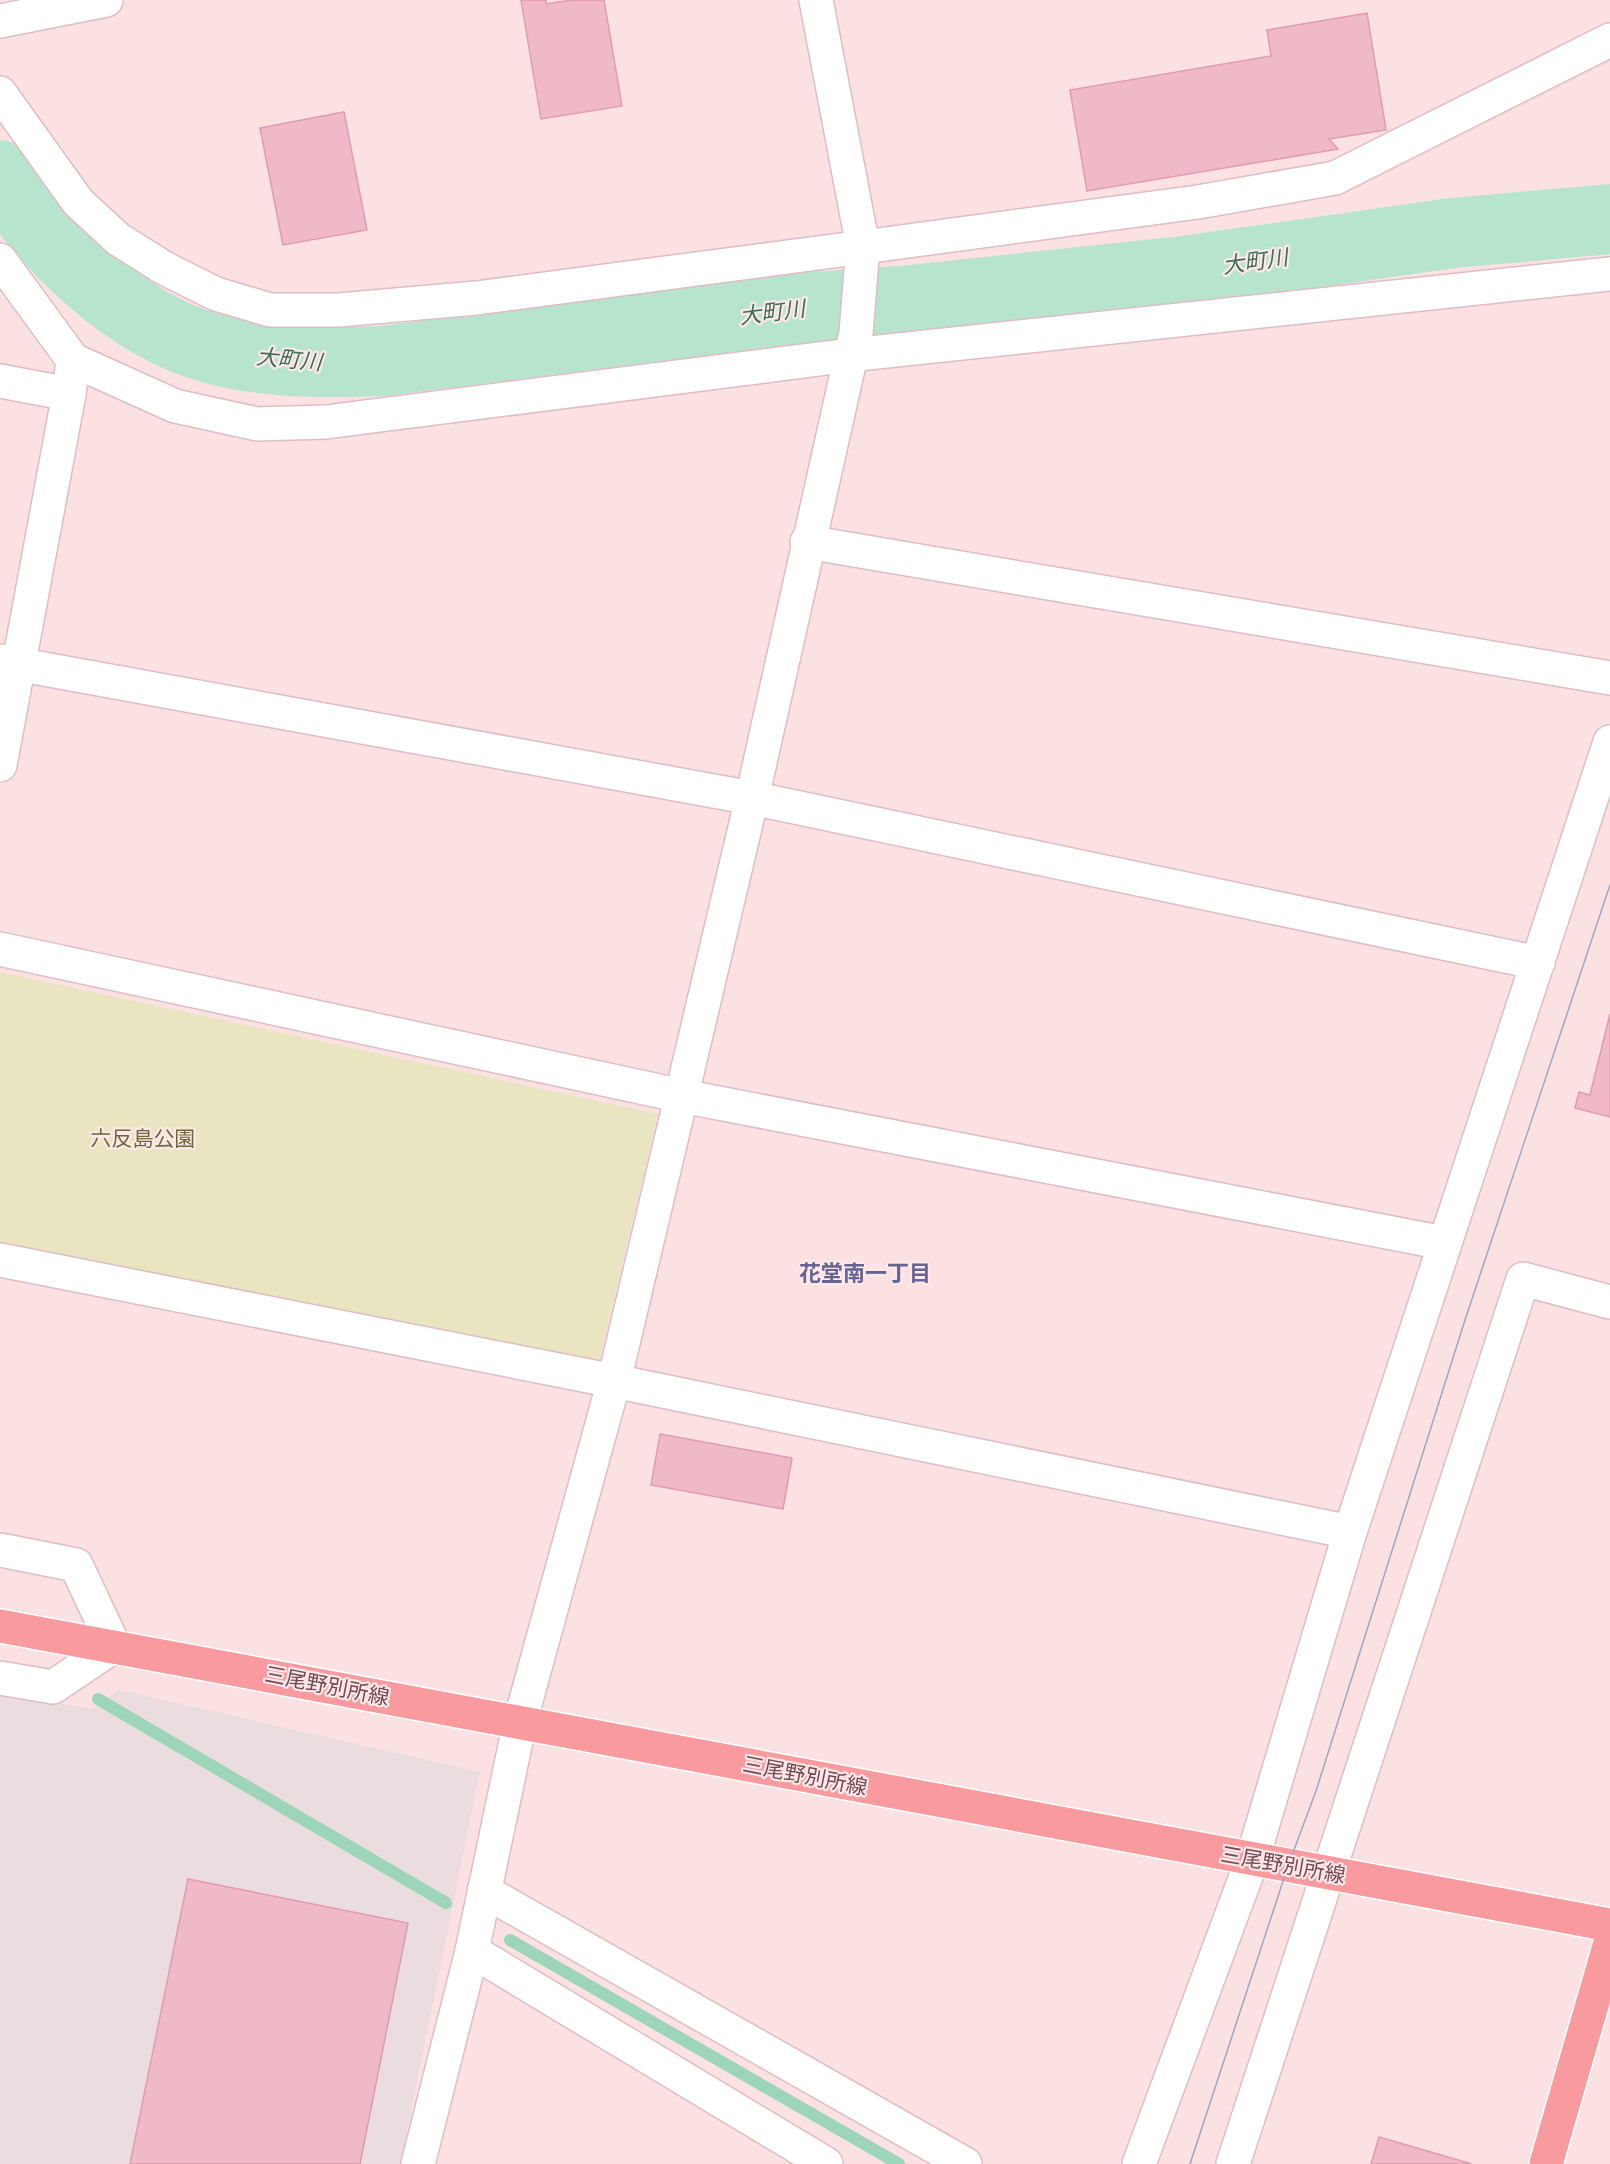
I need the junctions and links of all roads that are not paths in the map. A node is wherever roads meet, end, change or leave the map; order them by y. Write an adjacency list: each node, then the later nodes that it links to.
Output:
1 (106, 0): 3 (street)
2 (816, 0): 6 (street)
3 (0, 21)
4 (1610, 40): 6 (street)
5 (0, 93): 6 (street)
6 (863, 258): 9 (street)
7 (0, 260): 10 (street)
8 (1610, 274): 9 (street)
9 (853, 344): 10 (street); 13 (street)
10 (73, 360): 12 (street)
11 (0, 381): 12 (street)
12 (69, 394): 14 (street)
13 (807, 542): 15 (street); 18 (street)
14 (10, 663): 17 (street); 18 (street)
15 (1610, 678)
16 (1610, 742): 20 (street)
17 (0, 765)
18 (752, 798): 20 (street); 21 (street)
19 (0, 950): 21 (street)
20 (1538, 963): 22 (street)
21 (682, 1096): 22 (street); 25 (street)
22 (1444, 1243): 26 (street)
23 (0, 1260): 25 (street)
24 (1610, 1302): 33 (street)
25 (614, 1381): 26 (street); 31 (street)
26 (1350, 1532): 32 (street)
27 (0, 1550): 29 (street)
28 (0, 1626): 29 (main road, 三尾野別所線)
29 (114, 1646): 30 (street); 31 (main road, 三尾野別所線)
30 (0, 1678)
31 (520, 1722): 32 (main road, 三尾野別所線); 34 (street)
32 (1252, 1860): 33 (main road, 三尾野別所線); 41 (street)
33 (1329, 1873): 35 (main road, 三尾野別所線); 42 (street)
34 (484, 1891): 37 (street); 40 (street)
35 (1610, 1925)
36 (1610, 1943): 43 (main road)
37 (472, 1951): 38 (street); 39 (street)
38 (418, 2164)
39 (826, 2164)
40 (965, 2164)
41 (1138, 2164)
42 (1233, 2164)
43 (1546, 2164)

